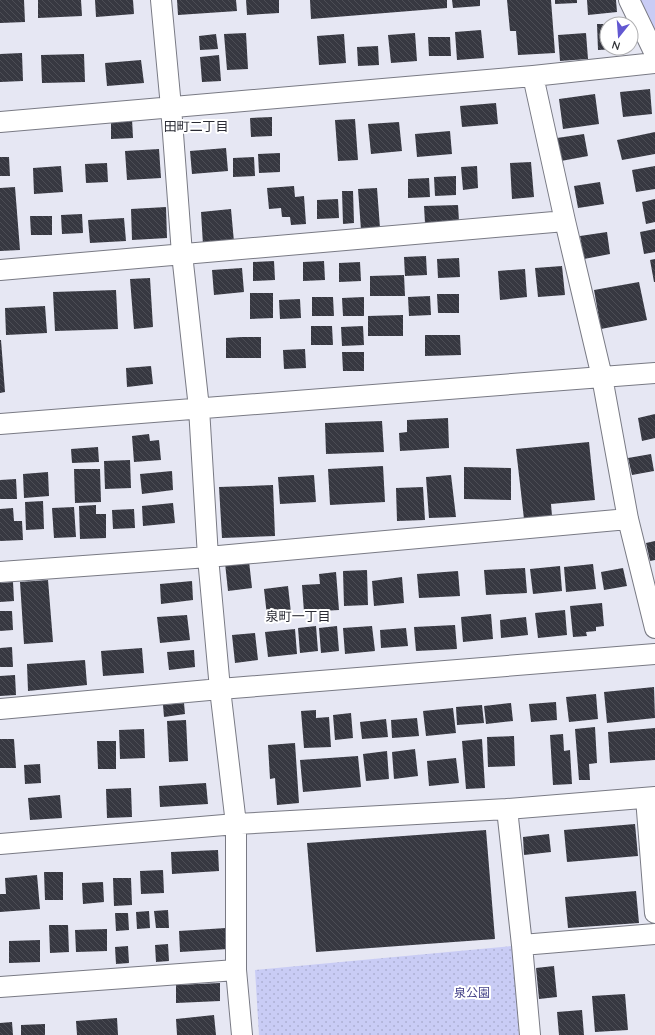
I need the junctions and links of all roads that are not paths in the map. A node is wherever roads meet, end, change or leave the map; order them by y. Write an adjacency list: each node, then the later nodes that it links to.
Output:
1 (161, 0): 6 (street)
2 (629, 0): 3 (street)
3 (655, 54)
4 (655, 63): 5 (street)
5 (533, 76): 6 (street); 8 (street)
6 (171, 107): 7 (street); 9 (street)
7 (0, 122)
8 (565, 221): 9 (street); 12 (street)
9 (182, 254): 10 (street); 13 (street)
10 (0, 270)
11 (655, 372): 12 (street)
12 (602, 377): 13 (street); 15 (street)
13 (199, 408): 14 (street); 16 (street)
14 (0, 424)
15 (628, 519): 16 (street); 18 (street)
16 (208, 557): 17 (street); 20 (street)
17 (0, 572)
18 (655, 628)
19 (655, 654): 20 (street)
20 (220, 689): 21 (street); 24 (street)
21 (0, 710)
22 (651, 798): 23 (street); 26 (street)
23 (507, 809): 24 (street); 28 (street)
24 (236, 824): 25 (street); 29 (street)
25 (0, 844)
26 (655, 913)
27 (655, 934): 28 (street)
28 (522, 945): 32 (street)
29 (236, 970): 30 (street); 31 (street)
30 (0, 987)
31 (242, 1035)
32 (530, 1035)

